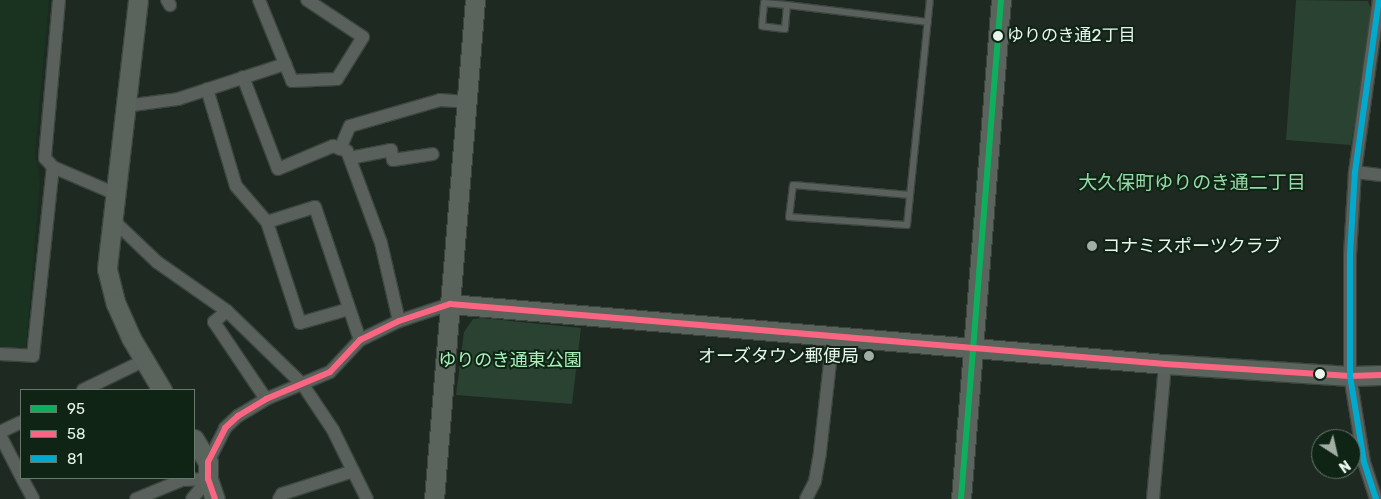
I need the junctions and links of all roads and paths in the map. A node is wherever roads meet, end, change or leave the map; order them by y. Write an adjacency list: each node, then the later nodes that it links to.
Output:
1 (59, 0): 21 (street)
2 (138, 0): 17 (street)
3 (259, 0): 12 (street)
4 (307, 0): 12 (street)
5 (475, 0): 16 (street)
6 (930, 0): 10 (lane)
7 (1000, 0): 34 (street)
8 (1379, 0): 11 (street)
9 (787, 5): 9 (lane); 10 (lane)
10 (928, 22): 25 (lane)
11 (1378, 25): 14 (street)
12 (285, 64): 13 (street)
13 (244, 77): 15 (street); 18 (street)
14 (1375, 79): 22 (street)
15 (207, 89): 17 (street); 27 (street)
16 (467, 102): 18 (street); 28 (street)
17 (125, 106): 24 (street)
18 (340, 149): 20 (street)
19 (433, 154): 20 (street)
20 (350, 158): 31 (street)
21 (53, 167): 24 (street); 35 (street)
22 (1355, 172): 23 (street); 39 (street)
23 (1381, 175)
24 (116, 194): 26 (street)
25 (910, 195): 25 (lane)
26 (113, 220): 30 (street); 36 (street)
27 (267, 222): 29 (street); 29 (street)
28 (450, 304): 31 (street); 32 (street); 59 (street)
29 (349, 309): 33 (street)
30 (227, 311): 40 (street); 43 (street)
31 (399, 321): 33 (street)
32 (832, 336): 34 (street); 60 (street)
33 (360, 340): 40 (street)
34 (971, 346): 37 (street); 61 (street)
35 (0, 354)
36 (143, 361): 41 (street); 42 (street)
37 (1165, 364): 39 (street); 62 (street)
38 (1381, 375): 39 (street)
39 (1350, 376): 63 (street)
40 (303, 385): 43 (street); 48 (street)
41 (85, 389)
42 (161, 389)
43 (266, 399): 47 (street)
44 (20, 423): 45 (street)
45 (0, 434): 49 (street)
46 (195, 442): 47 (street)
47 (208, 470): 50 (street); 55 (street); 56 (street)
48 (354, 470): 57 (street); 58 (street)
49 (20, 471)
50 (195, 475)
51 (24, 479): 53 (street)
52 (185, 479): 54 (street)
53 (33, 499)
54 (136, 499)
55 (192, 499)
56 (215, 499)
57 (279, 499)
58 (367, 499)
59 (434, 499)
60 (806, 499)
61 (961, 499)
62 (1153, 499)
63 (1376, 499)

